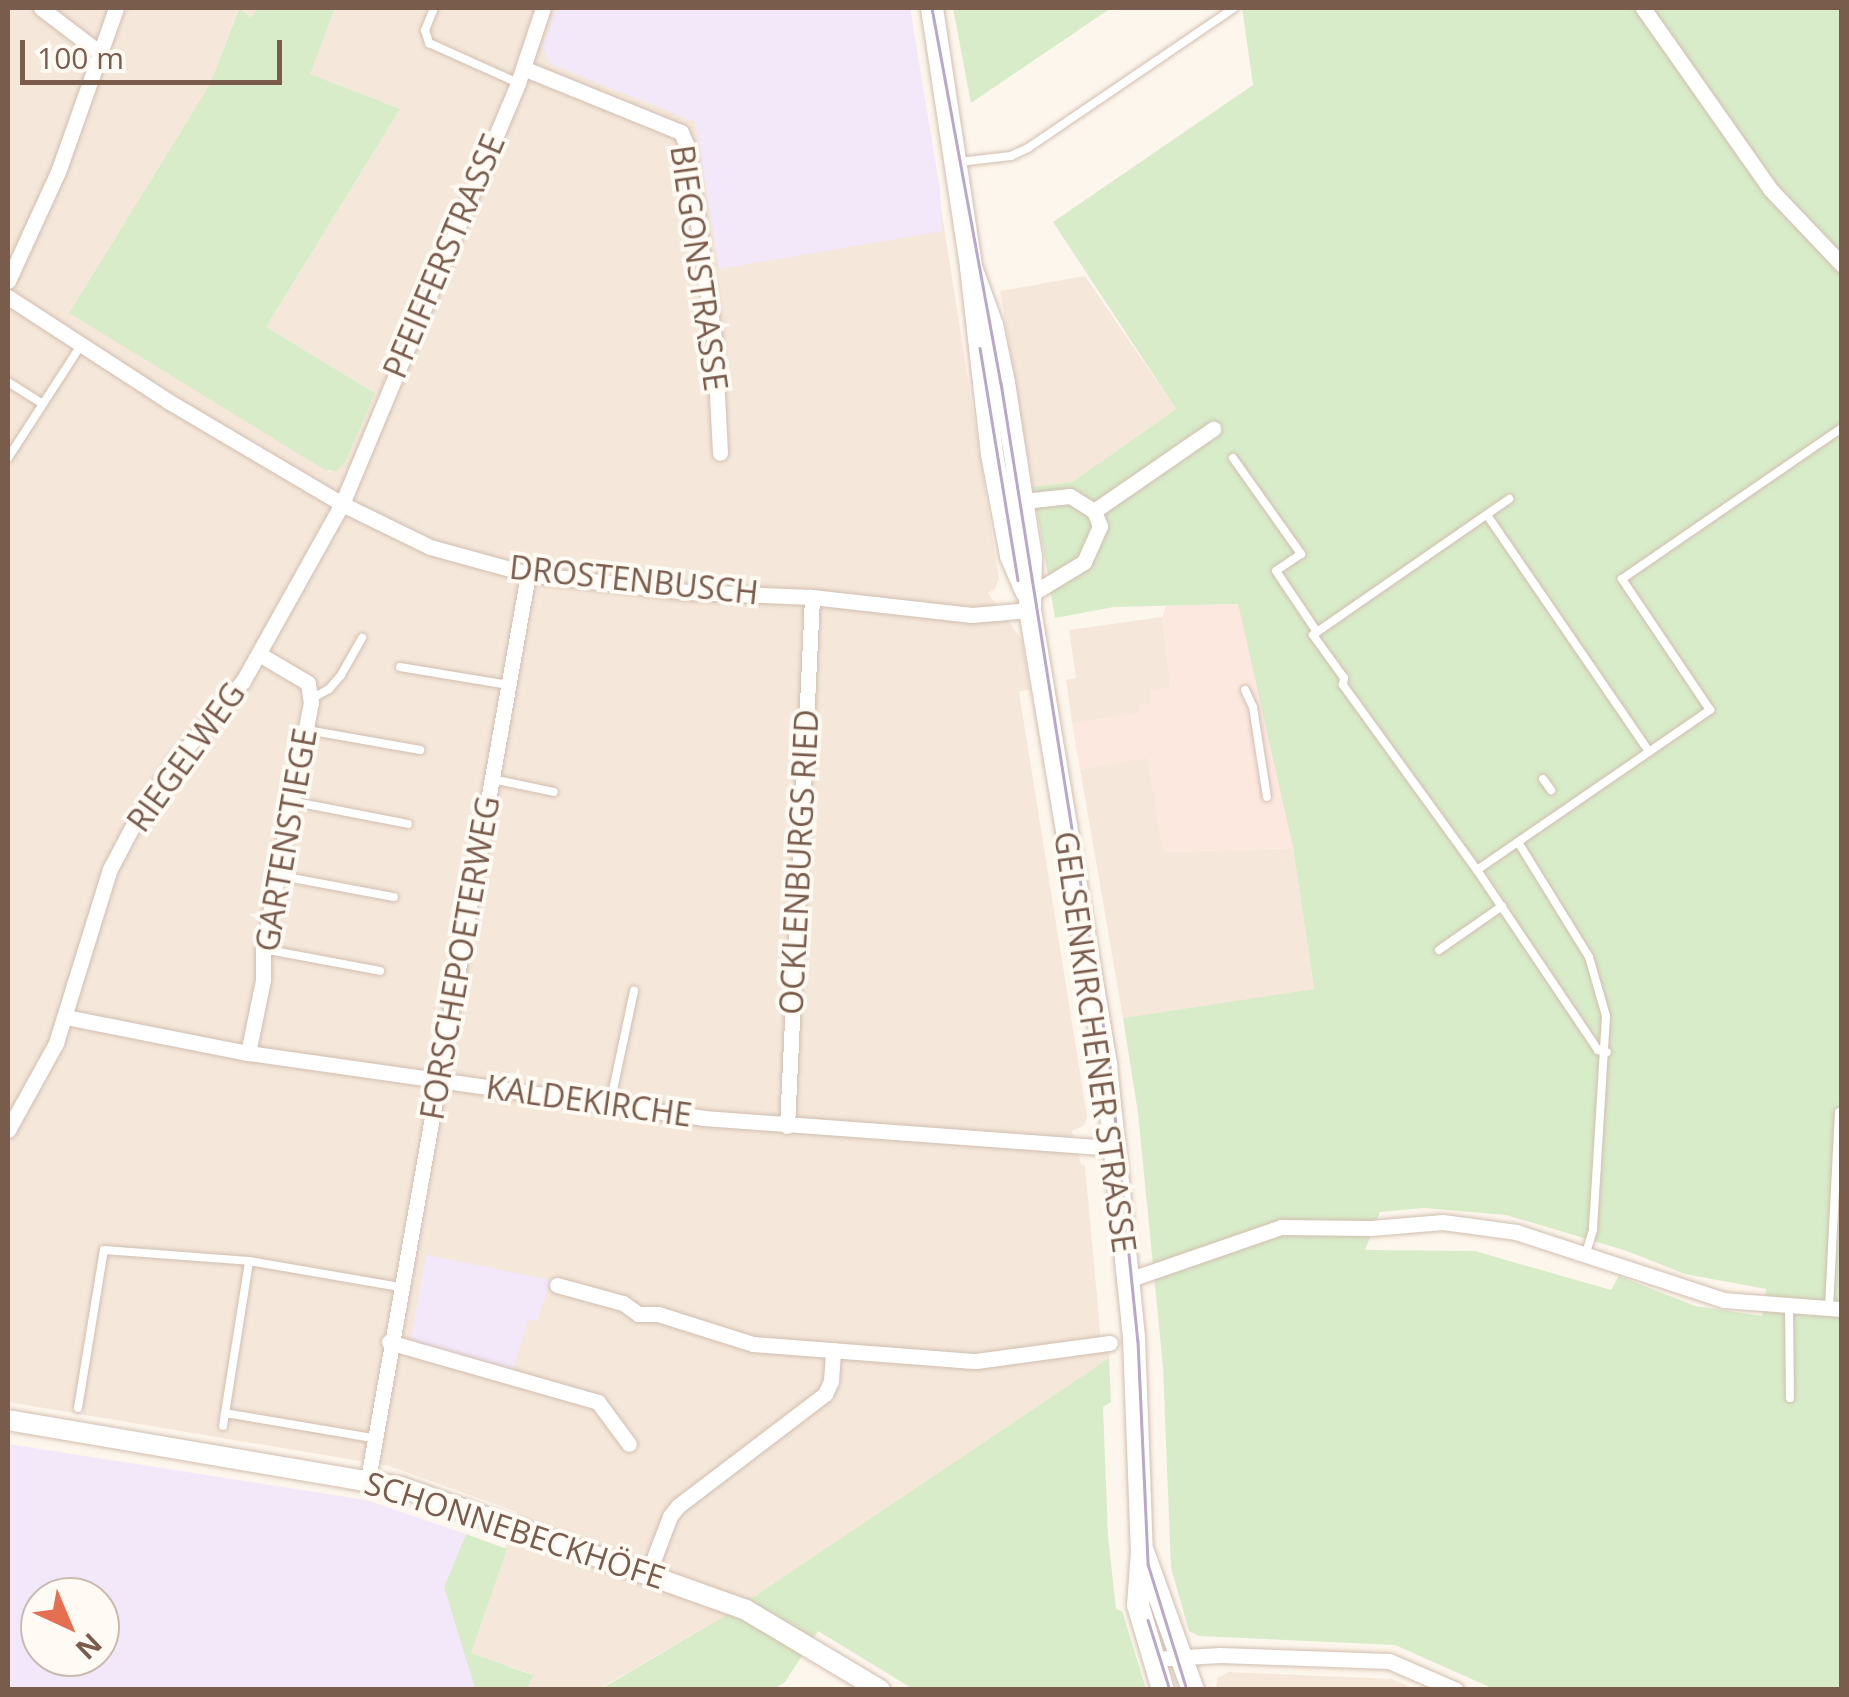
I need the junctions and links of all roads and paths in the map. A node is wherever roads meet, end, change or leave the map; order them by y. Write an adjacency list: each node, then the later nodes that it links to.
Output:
1 (41, 8): 8 (street)
2 (116, 8): 8 (street)
3 (434, 8): 9 (lane)
4 (543, 8): 9 (street, PFEIFFERSTRASSE)
5 (932, 8): 10 (main road, GELSENKIRCHENER STRASSE)
6 (1234, 8): 10 (lane)
7 (1643, 8): 11 (street)
8 (100, 53): 13 (street)
9 (520, 75): 20 (street, BIEGONSTRASSE); 25 (street, PFEIFFERSTRASSE)
10 (954, 163): 12 (main road, GELSENKIRCHENER STRASSE)
11 (1842, 265)
12 (971, 266): 24 (main road, GELSENKIRCHENER STRASSE); 30 (main road, GELSENKIRCHENER STRASSE)
13 (8, 282)
14 (8, 296): 15 (street, DROSTENBUSCH)
15 (81, 345): 17 (lane); 25 (street, DROSTENBUSCH)
16 (8, 382): 17 (lane)
17 (43, 404): 21 (lane)
18 (1842, 428): 40 (lane)
19 (1213, 429): 26 (street)
20 (720, 453)
21 (8, 458)
22 (1234, 458): 31 (lane)
23 (1510, 499): 27 (lane)
24 (1023, 501): 26 (street); 30 (main road, GELSENKIRCHENER STRASSE)
25 (342, 504): 28 (street, DROSTENBUSCH); 33 (street, RIEGELWEG)
26 (1094, 511): 30 (street)
27 (1486, 515): 31 (lane); 40 (lane)
28 (528, 574): 29 (street, DROSTENBUSCH); 35 (street, FORSCHEPOETERWEG)
29 (812, 597): 30 (street, DROSTENBUSCH); 64 (street, OCKLENBURGS RIED)
30 (1029, 603): 66 (main road, GELSENKIRCHENER STRASSE)
31 (1317, 632): 49 (lane)
32 (362, 638): 37 (lane)
33 (260, 654): 37 (street, GARTENSTIEGE); 57 (street, RIEGELWEG)
34 (400, 667): 35 (lane)
35 (508, 685): 41 (street, FORSCHEPOETERWEG)
36 (1244, 690): 45 (lane)
37 (311, 699): 38 (street, GARTENSTIEGE)
38 (306, 730): 39 (lane); 46 (street, GARTENSTIEGE)
39 (420, 750)
40 (1649, 752): 48 (lane)
41 (492, 779): 44 (lane); 60 (street, FORSCHEPOETERWEG)
42 (1543, 779): 43 (lane)
43 (1550, 790)
44 (554, 792)
45 (1267, 797)
46 (290, 801): 47 (lane); 50 (street, GARTENSTIEGE)
47 (408, 824)
48 (1518, 842): 49 (lane); 58 (lane)
49 (1477, 870): 52 (lane)
50 (276, 874): 51 (lane); 53 (street, GARTENSTIEGE)
51 (394, 898)
52 (1502, 906): 54 (lane); 58 (lane)
53 (263, 949): 55 (lane); 59 (street, GARTENSTIEGE)
54 (1438, 950)
55 (380, 970)
56 (634, 991): 61 (lane)
57 (66, 1017): 59 (street, KALDEKIRCHE); 62 (street, RIEGELWEG)
58 (1606, 1052): 68 (lane)
59 (248, 1054): 60 (street, KALDEKIRCHE)
60 (440, 1078): 61 (street, KALDEKIRCHE); 74 (street, FORSCHEPOETERWEG)
61 (610, 1104): 64 (street, KALDEKIRCHE)
62 (12, 1109): 65 (street, RIEGELWEG)
63 (1839, 1112): 67 (lane)
64 (787, 1126): 66 (street, KALDEKIRCHE)
65 (8, 1130)
66 (1116, 1148): 72 (main road, GELSENKIRCHENER STRASSE)
67 (1839, 1195): 70 (lane)
68 (1586, 1253): 72 (street); 75 (street)
69 (249, 1262): 74 (lane); 81 (lane); 82 (lane)
70 (1831, 1271): 71 (lane); 76 (lane)
71 (1842, 1272)
72 (1128, 1280): 88 (main road, GELSENKIRCHENER STRASSE)
73 (558, 1285): 79 (street)
74 (400, 1288): 77 (street, FORSCHEPOETERWEG)
75 (1789, 1305): 76 (street); 80 (lane)
76 (1835, 1309)
77 (389, 1342): 85 (street, FORSCHEPOETERWEG); 86 (street)
78 (1110, 1343): 79 (street)
79 (833, 1350): 89 (street)
80 (1790, 1398)
81 (78, 1408)
82 (225, 1414): 84 (lane); 85 (lane)
83 (8, 1420): 87 (street, SCHONNEBECKHÖFE)
84 (223, 1426)
85 (374, 1438): 87 (street, FORSCHEPOETERWEG)
86 (629, 1444)
87 (368, 1478): 89 (street, SCHONNEBECKHÖFE)
88 (1142, 1551): 90 (main road, GELSENKIRCHENER STRASSE); 91 (main road, GELSENKIRCHENER STRASSE)
89 (648, 1574): 92 (street, SCHONNEBECKHÖFE)
90 (1180, 1656): 91 (street); 94 (main road, GELSENKIRCHENER STRASSE); 95 (street)
91 (1152, 1659): 93 (main road, GELSENKIRCHENER STRASSE)
92 (880, 1690)
93 (1163, 1690)
94 (1193, 1690)
95 (1456, 1690)

